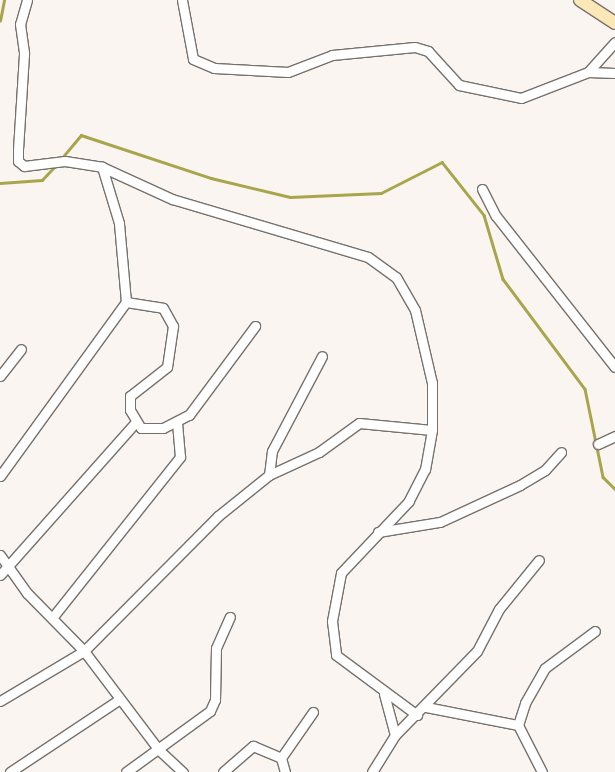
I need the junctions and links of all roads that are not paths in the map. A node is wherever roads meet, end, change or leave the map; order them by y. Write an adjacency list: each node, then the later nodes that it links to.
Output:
1 (27, 0): 8 (street)
2 (182, 0): 6 (street)
3 (580, 0): 4 (street)
4 (615, 23)
5 (615, 42): 6 (street)
6 (588, 72): 7 (street)
7 (615, 73)
8 (102, 167): 10 (street); 18 (street)
9 (482, 189): 14 (street)
10 (126, 302): 17 (street); 23 (street)
11 (254, 326): 16 (street)
12 (21, 348): 15 (street)
13 (322, 356): 22 (street)
14 (615, 367)
15 (0, 376)
16 (176, 421): 17 (street); 30 (street)
17 (135, 423): 27 (street)
18 (432, 430): 22 (street); 24 (street)
19 (615, 436): 20 (street)
20 (598, 444)
21 (561, 452): 24 (street)
22 (269, 475): 32 (street)
23 (0, 476)
24 (378, 532): 33 (street)
25 (0, 555): 27 (street)
26 (539, 560): 36 (street)
27 (8, 568): 28 (street); 30 (street)
28 (0, 575)
29 (230, 617): 41 (street)
30 (52, 618): 32 (street)
31 (595, 631): 39 (street)
32 (84, 651): 34 (street); 35 (street)
33 (384, 694): 38 (street); 40 (street)
34 (120, 699): 41 (street); 43 (street)
35 (0, 701)
36 (426, 707): 38 (street); 39 (street)
37 (313, 712): 42 (street)
38 (417, 715): 40 (street)
39 (518, 725): 49 (street)
40 (395, 735): 48 (street)
41 (159, 750): 44 (street); 45 (street)
42 (281, 758): 46 (street); 47 (street)
43 (10, 772)
44 (126, 772)
45 (183, 772)
46 (224, 772)
47 (285, 772)
48 (372, 772)
49 (542, 772)

